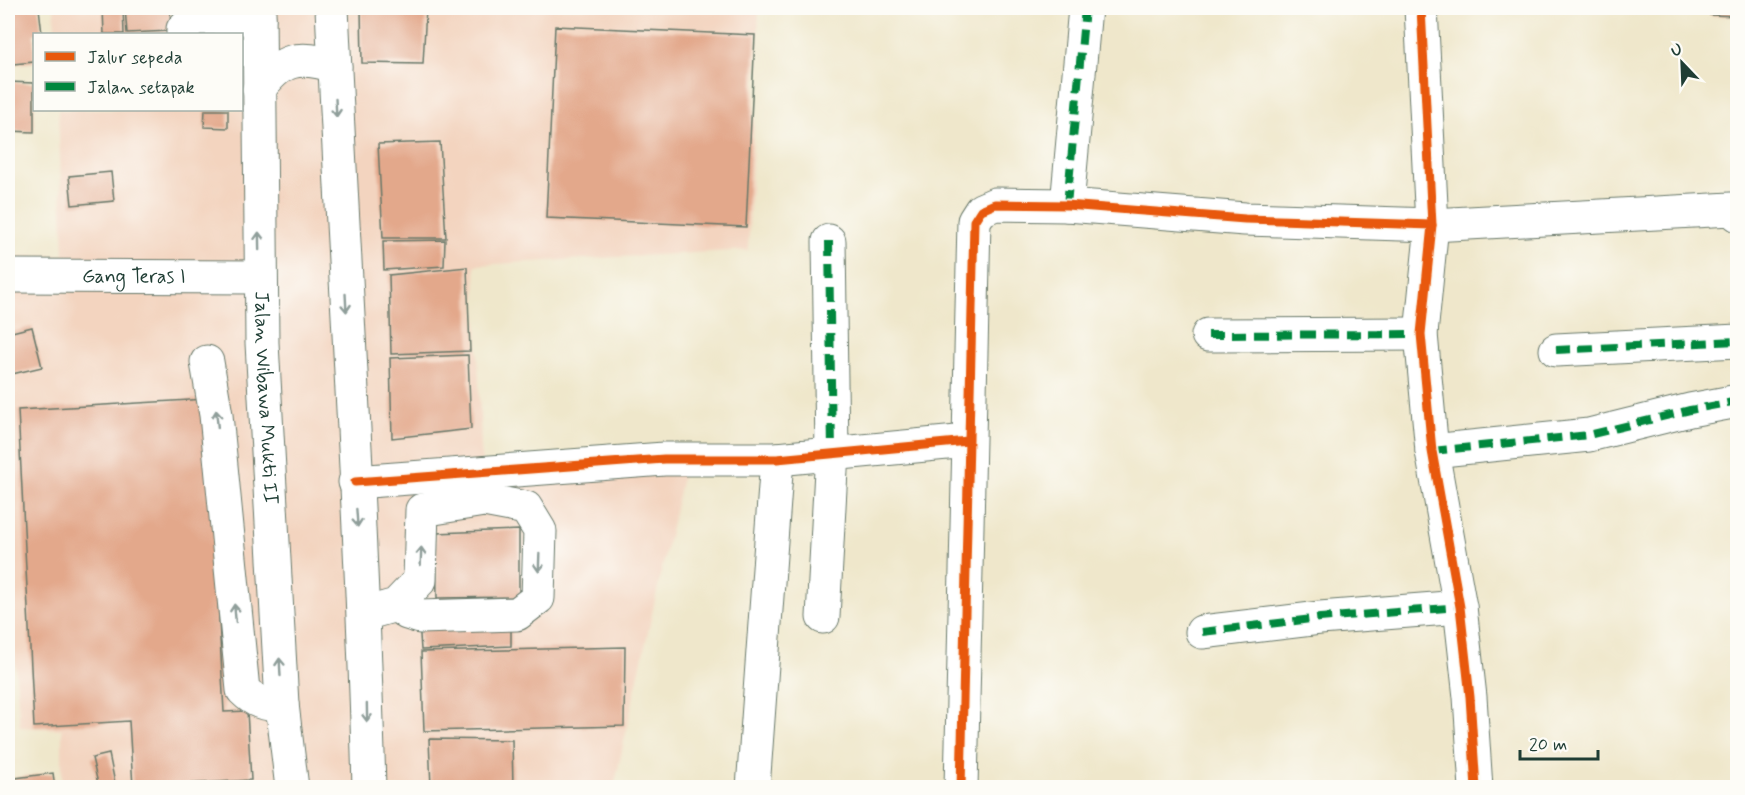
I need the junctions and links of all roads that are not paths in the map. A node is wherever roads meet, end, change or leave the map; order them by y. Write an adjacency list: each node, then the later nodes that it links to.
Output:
1 (332, 8): 6 (street)
2 (1085, 8): 8 (street)
3 (1421, 8): 10 (street)
4 (259, 13): 5 (street); 7 (street, Jalan Wibawa Mukti II)
5 (183, 33)
6 (334, 66): 7 (street); 24 (street, one-way to 24)
7 (259, 89): 13 (street, Jalan Wibawa Mukti II, one-way to 7)
8 (1067, 205): 10 (street); 20 (street)
9 (1737, 215): 10 (street)
10 (1432, 225): 14 (street)
11 (829, 242): 22 (street)
12 (8, 276): 13 (street, Gang Teras I)
13 (260, 277): 30 (street, Jalan Wibawa Mukti II, one-way to 13)
14 (1421, 333): 15 (street); 21 (street)
15 (1208, 335)
16 (1737, 341): 17 (street)
17 (1556, 350)
18 (207, 362): 30 (street, one-way to 18)
19 (1737, 401): 21 (street)
20 (968, 441): 22 (street); 34 (street)
21 (1432, 451): 26 (street)
22 (832, 452): 23 (street); 28 (street)
23 (777, 459): 24 (street); 33 (street)
24 (355, 482): 27 (street, one-way to 27)
25 (396, 605): 25 (street, one-way to 25); 27 (street)
26 (1460, 607): 29 (street); 35 (street)
27 (364, 614): 32 (street, one-way to 32)
28 (823, 617)
29 (1202, 632)
30 (282, 704): 31 (street, Jalan Wibawa Mukti II)
31 (292, 788)
32 (369, 788)
33 (753, 788)
34 (961, 788)
35 (1476, 788)

